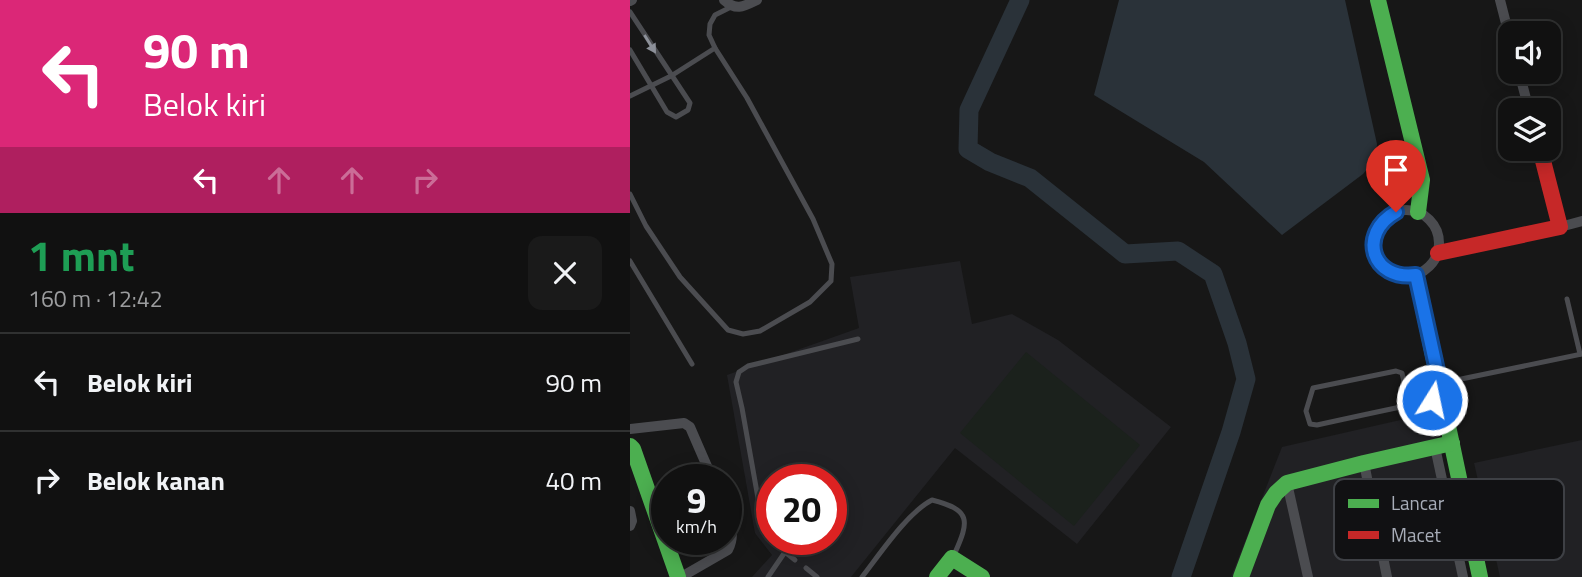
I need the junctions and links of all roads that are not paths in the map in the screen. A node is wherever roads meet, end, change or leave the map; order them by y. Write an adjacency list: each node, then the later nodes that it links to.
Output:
1 (757, 0): 4 (street)
2 (1378, 0): 14 (street)
3 (1500, 0): 6 (street)
4 (728, 3): 7 (lane)
5 (630, 12): 9 (lane, one-way to 9)
6 (1505, 21)
7 (715, 48): 9 (lane); 13 (lane)
8 (630, 50): 10 (lane)
9 (671, 76): 10 (lane); 10 (lane)
10 (651, 86): 11 (lane)
11 (630, 96)
12 (1543, 161): 16 (street)
13 (630, 194)
14 (1418, 212): 17 (street); 19 (street)
15 (1582, 221): 16 (street)
16 (1560, 227): 17 (street)
17 (1438, 253): 19 (street)
18 (630, 261): 23 (lane)
19 (1416, 275): 24 (street)
20 (1567, 299): 22 (lane)
21 (858, 338): 36 (lane)
22 (1581, 354): 24 (lane)
23 (692, 364)
24 (1441, 391): 25 (lane); 27 (street)
25 (1409, 405): 25 (lane)
26 (630, 429): 31 (street)
27 (1452, 443): 29 (street); 34 (street)
28 (630, 446): 45 (street)
29 (1435, 447): 30 (street); 33 (street)
30 (1364, 463): 32 (street); 35 (street)
31 (706, 464)
32 (1367, 479)
33 (1442, 479)
34 (1460, 479)
35 (1287, 483): 51 (street); 52 (street)
36 (756, 487)
37 (630, 511): 38 (street)
38 (630, 526)
39 (718, 555): 45 (street)
40 (783, 555): 46 (lane)
41 (789, 555): 43 (lane)
42 (952, 558): 48 (lane); 49 (street); 50 (street)
43 (795, 560)
44 (806, 568): 47 (lane)
45 (679, 577)
46 (768, 577)
47 (817, 577)
48 (862, 577)
49 (937, 577)
50 (982, 577)
51 (1241, 577)
52 (1308, 577)

